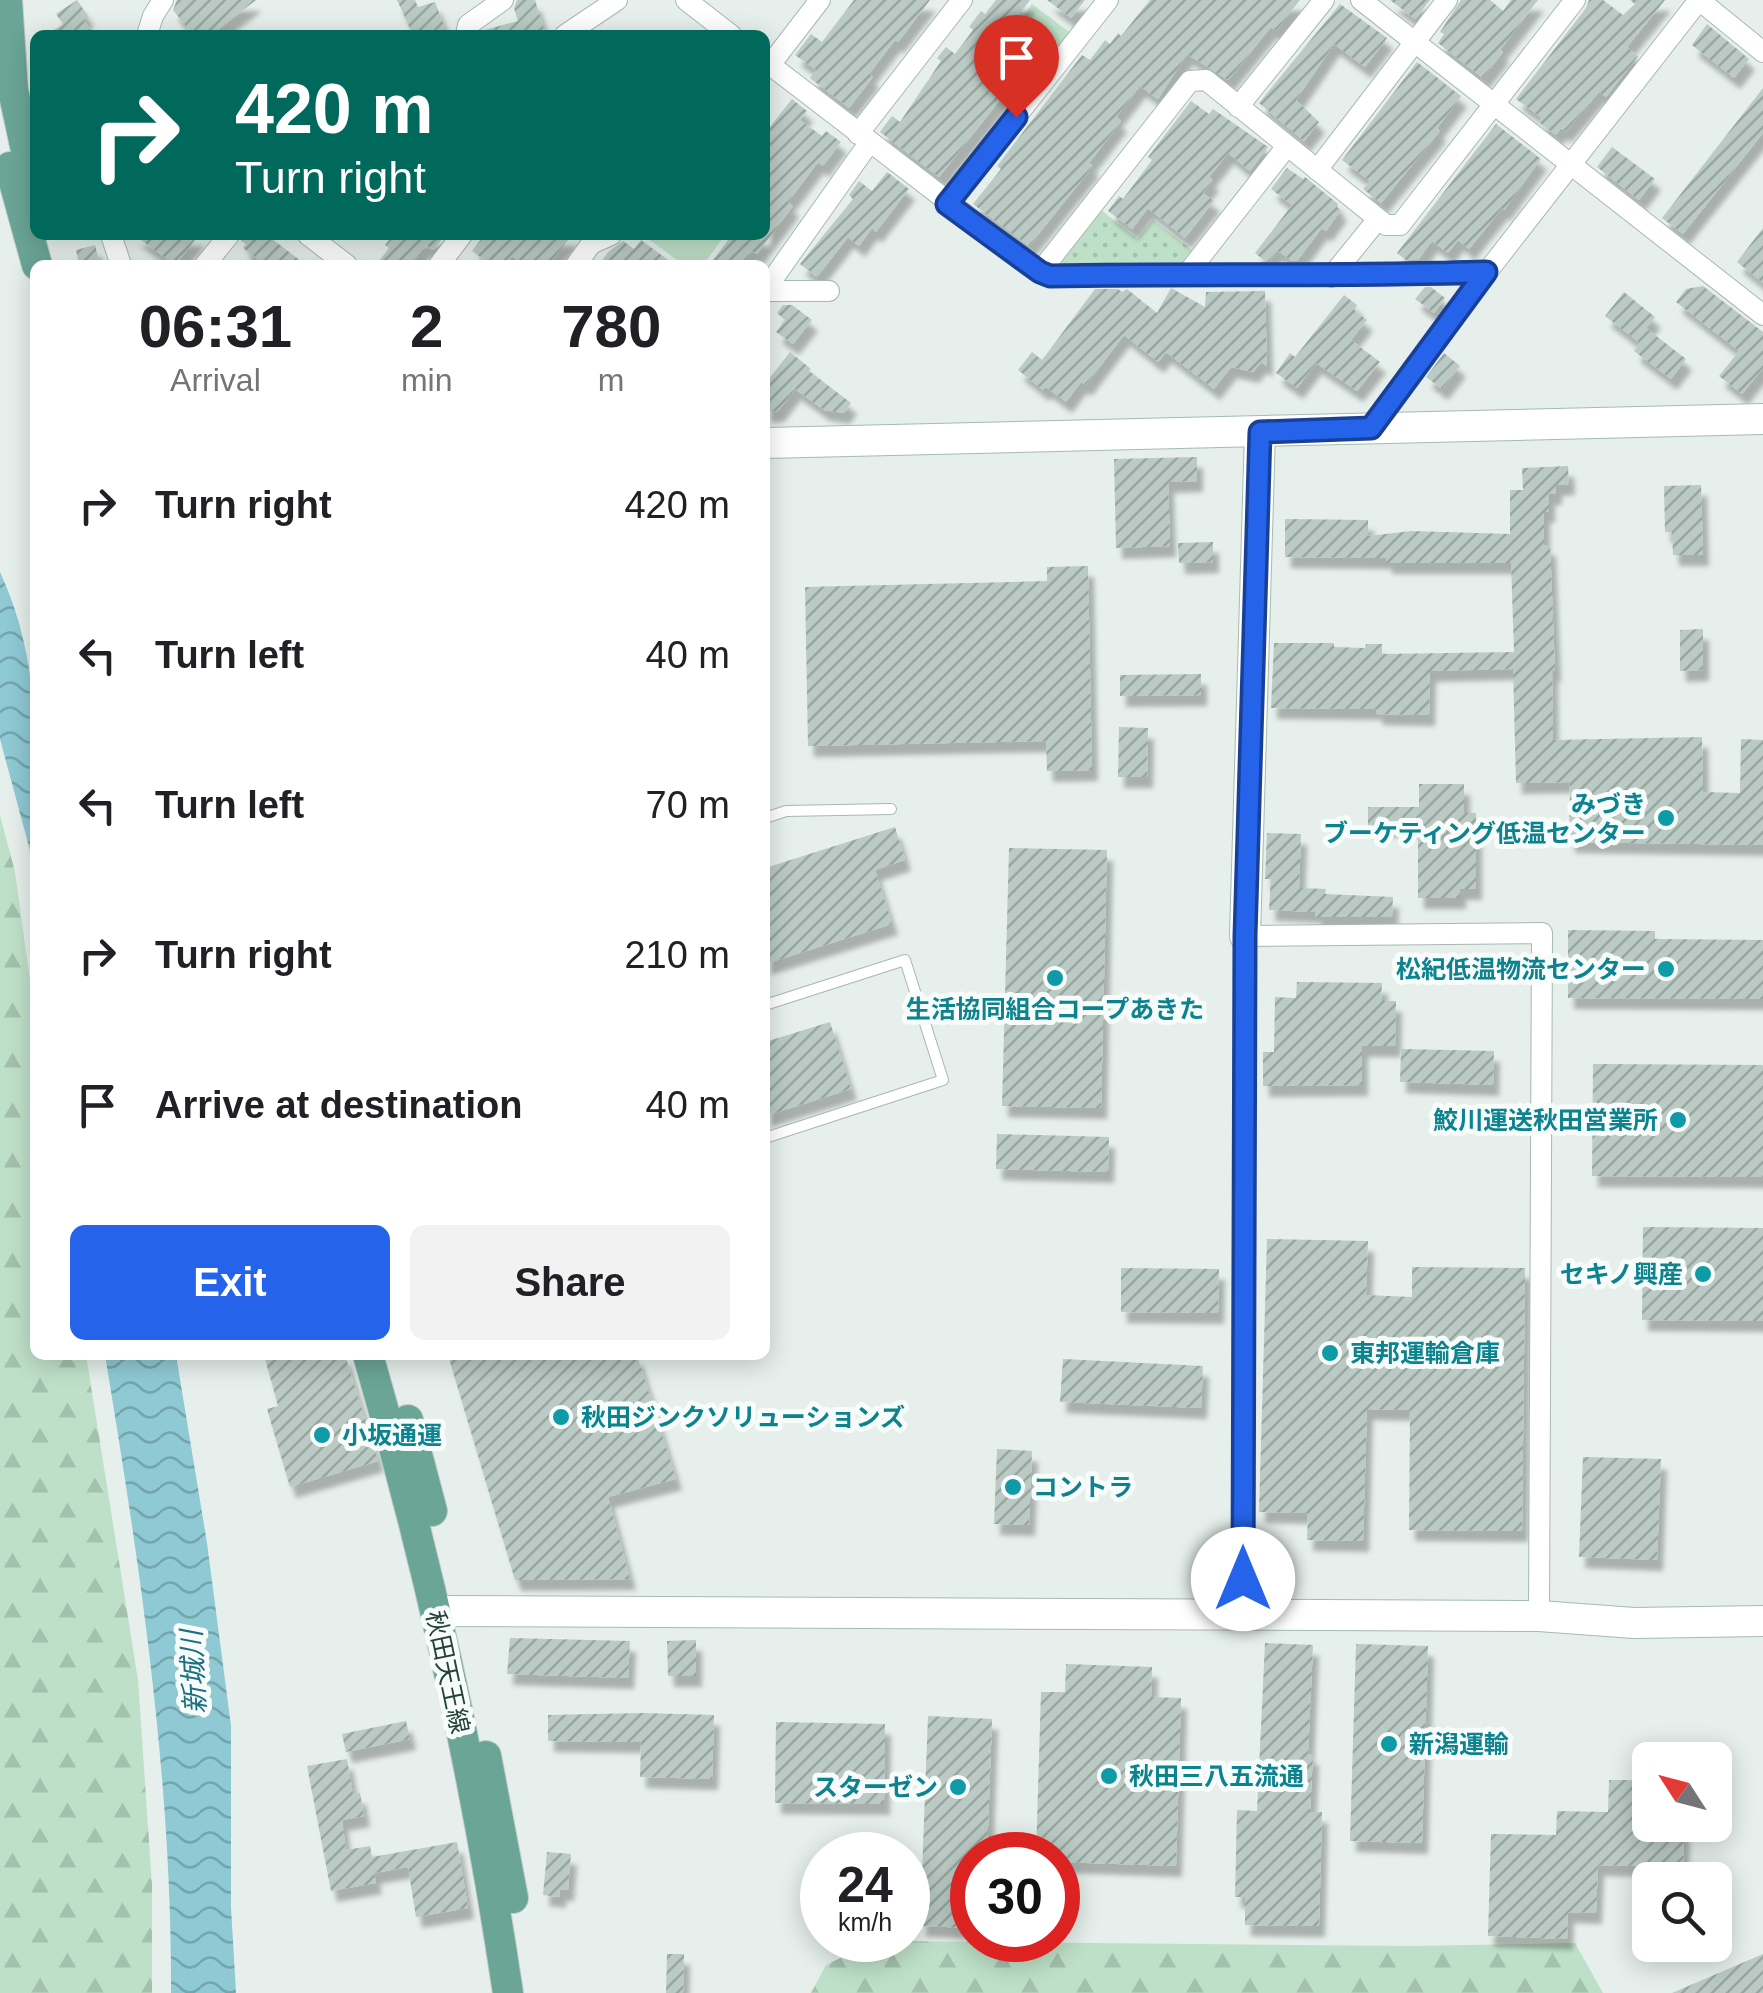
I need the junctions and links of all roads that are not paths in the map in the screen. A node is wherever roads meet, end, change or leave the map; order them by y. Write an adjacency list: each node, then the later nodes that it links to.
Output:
1 (7, 0): 28 (main road)
2 (164, 0): 14 (street)
3 (503, 0): 15 (street)
4 (617, 0): 16 (street)
5 (686, 0): 17 (street)
6 (820, 0): 20 (street)
7 (962, 0): 25 (street)
8 (1108, 0): 30 (street)
9 (1324, 0): 23 (street)
10 (1361, 0): 18 (street)
11 (1447, 0): 18 (street)
12 (1575, 0): 22 (street)
13 (1699, 0): 19 (street); 27 (street)
14 (149, 30)
15 (467, 30)
16 (572, 30)
17 (725, 30)
18 (1415, 42): 22 (street); 29 (street)
19 (1763, 52)
20 (770, 59)
21 (770, 65): 25 (street)
22 (1494, 105): 27 (street); 32 (street)
23 (1238, 107): 26 (street); 41 (street)
24 (0, 118): 31 (main road)
25 (863, 139): 30 (street); 45 (street)
26 (1287, 146): 29 (street); 43 (street)
27 (1572, 162): 42 (street); 48 (street)
28 (30, 170)
29 (1316, 170): 32 (street)
30 (947, 204): 41 (street)
31 (30, 216)
32 (1378, 219): 44 (street)
33 (224, 240): 37 (street)
34 (314, 240): 38 (street)
35 (458, 240): 39 (street)
36 (600, 240): 40 (street)
37 (209, 260)
38 (340, 260)
39 (443, 260)
40 (580, 260)
41 (1040, 272): 43 (street)
42 (1486, 272): 44 (street); 50 (street)
43 (1187, 274): 44 (street)
44 (1331, 277)
45 (770, 283)
46 (770, 291): 47 (street)
47 (829, 291)
48 (1763, 315)
49 (1763, 418): 50 (street)
50 (1371, 428): 51 (street)
51 (1260, 432): 52 (street); 55 (street)
52 (770, 443)
53 (891, 809): 54 (lane)
54 (770, 817)
55 (1245, 936): 61 (street); 62 (street)
56 (770, 1003): 57 (lane)
57 (770, 1136)
58 (369, 1360): 60 (main road, 秋田天王線)
59 (390, 1360): 60 (main road, 秋田天王線)
60 (445, 1612): 62 (street); 64 (main road, 秋田天王線); 65 (main road, 秋田天王線)
61 (1539, 1616): 62 (street); 63 (street)
62 (1243, 1617)
63 (1763, 1621)
64 (508, 1993)
65 (530, 1993)

